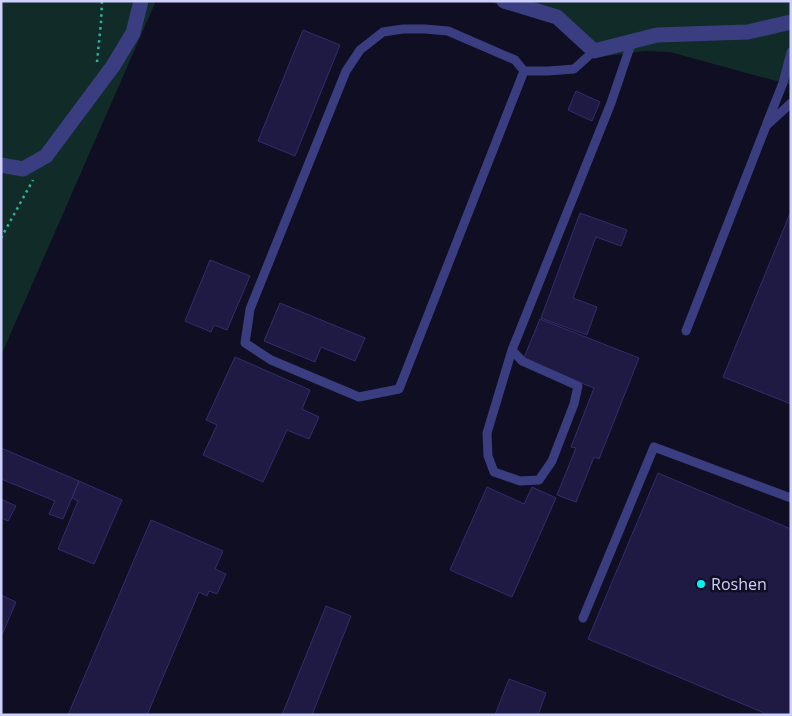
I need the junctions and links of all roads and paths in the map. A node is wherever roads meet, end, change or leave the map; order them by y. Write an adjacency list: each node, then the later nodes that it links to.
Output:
1 (102, 1): 8 (path)
2 (142, 1): 12 (street)
3 (504, 1): 6 (street)
4 (791, 22): 5 (street)
5 (632, 42): 6 (street); 16 (lane)
6 (594, 51): 9 (lane)
7 (791, 52): 11 (lane)
8 (97, 62)
9 (524, 71): 9 (lane)
10 (791, 103): 11 (lane)
11 (766, 126): 15 (lane)
12 (1, 165)
13 (33, 180): 14 (path)
14 (1, 238)
15 (686, 331)
16 (512, 350): 16 (lane)
17 (791, 498): 18 (lane)
18 (583, 618)

